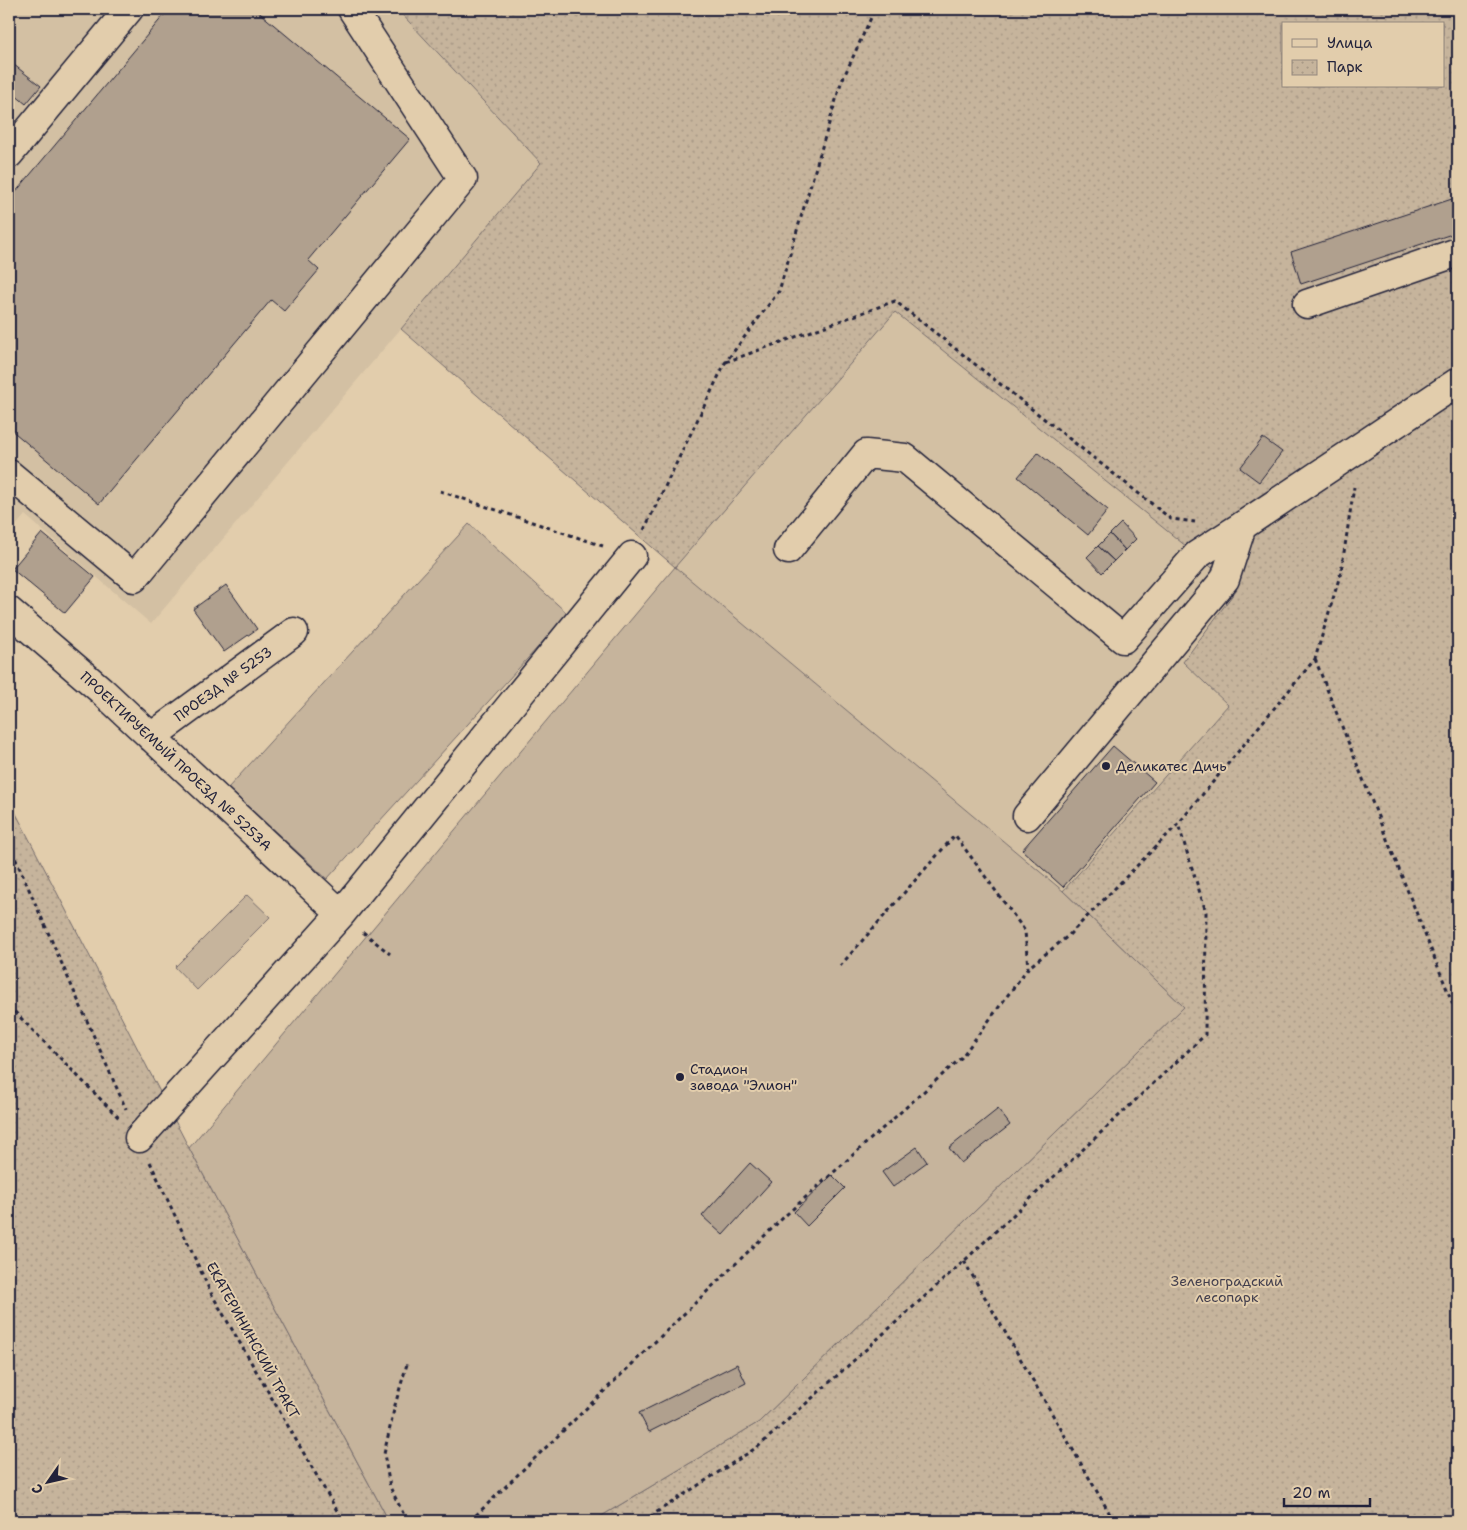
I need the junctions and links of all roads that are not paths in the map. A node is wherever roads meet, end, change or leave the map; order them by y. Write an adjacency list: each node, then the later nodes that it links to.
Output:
1 (129, 9): 3 (lane)
2 (352, 9): 7 (lane)
3 (9, 154)
4 (1458, 252): 5 (lane)
5 (1307, 304)
6 (1458, 382): 8 (lane)
7 (9, 474)
8 (1242, 526): 9 (lane); 14 (lane)
9 (788, 550)
10 (632, 556): 15 (lane)
11 (9, 611): 13 (lane, ПРОЕКТИРУЕМЫЙ ПРОЕЗД № 5253А)
12 (294, 632): 13 (lane, ПРОЕЗД № 5253)
13 (151, 736): 15 (lane, ПРОЕКТИРУЕМЫЙ ПРОЕЗД № 5253А)
14 (1027, 816)
15 (341, 914): 16 (lane)
16 (139, 1138)

